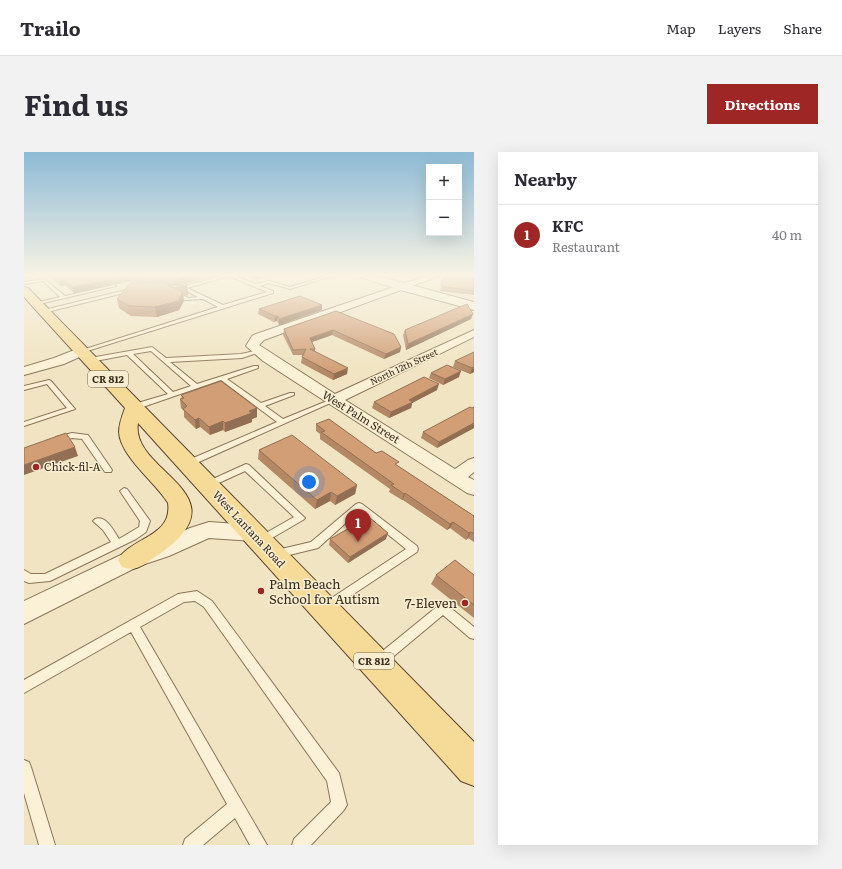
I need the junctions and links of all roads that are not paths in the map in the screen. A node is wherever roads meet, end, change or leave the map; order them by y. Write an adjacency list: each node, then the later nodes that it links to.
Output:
1 (44, 307): 4 (lane)
2 (221, 307): 8 (lane)
3 (344, 307): 6 (street)
4 (40, 308): 8 (main road, West Lantana Road / CR 812)
5 (474, 334): 20 (street, North 12th Street)
6 (255, 347): 9 (lane); 20 (street, West Palm Street)
7 (128, 353): 8 (lane); 9 (lane); 19 (lane)
8 (86, 356): 10 (street); 12 (street); 22 (main road, West Lantana Road / CR 812)
9 (165, 360): 15 (lane)
10 (24, 362)
11 (256, 367): 13 (lane)
12 (24, 371)
13 (222, 378): 15 (lane); 21 (lane)
14 (42, 384): 16 (lane); 17 (lane); 24 (lane)
15 (196, 387): 19 (lane)
16 (24, 388)
17 (24, 392)
18 (292, 394): 21 (lane)
19 (173, 395): 22 (lane)
20 (334, 400): 23 (lane); 29 (street, West Palm Street)
21 (259, 406): 23 (lane)
22 (134, 408): 26 (main road, West Lantana Road / CR 812); 35 (main road)
23 (282, 422): 26 (lane)
24 (24, 424)
25 (59, 439): 28 (lane)
26 (188, 464): 30 (main road, West Lantana Road / CR 812)
27 (474, 464): 29 (street)
28 (108, 470)
29 (455, 477): 31 (street, West Palm Street)
30 (207, 485): 34 (main road, West Lantana Road / CR 812); 34 (lane)
31 (474, 489)
32 (124, 491): 35 (lane)
33 (98, 521): 35 (lane)
34 (262, 543): 35 (street); 37 (main road, West Lantana Road / CR 812); 37 (lane)
35 (124, 552): 36 (lane); 38 (street)
36 (24, 574)
37 (324, 609): 41 (main road, West Lantana Road / CR 812)
38 (24, 613)
39 (133, 625): 42 (lane); 45 (lane); 49 (lane)
40 (474, 634): 41 (lane)
41 (376, 664): 44 (main road, West Lantana Road / CR 812)
42 (24, 687)
43 (24, 767): 46 (lane)
44 (474, 768)
45 (237, 806): 47 (lane); 48 (lane)
46 (47, 845)
47 (191, 845)
48 (259, 845)
49 (300, 845)

